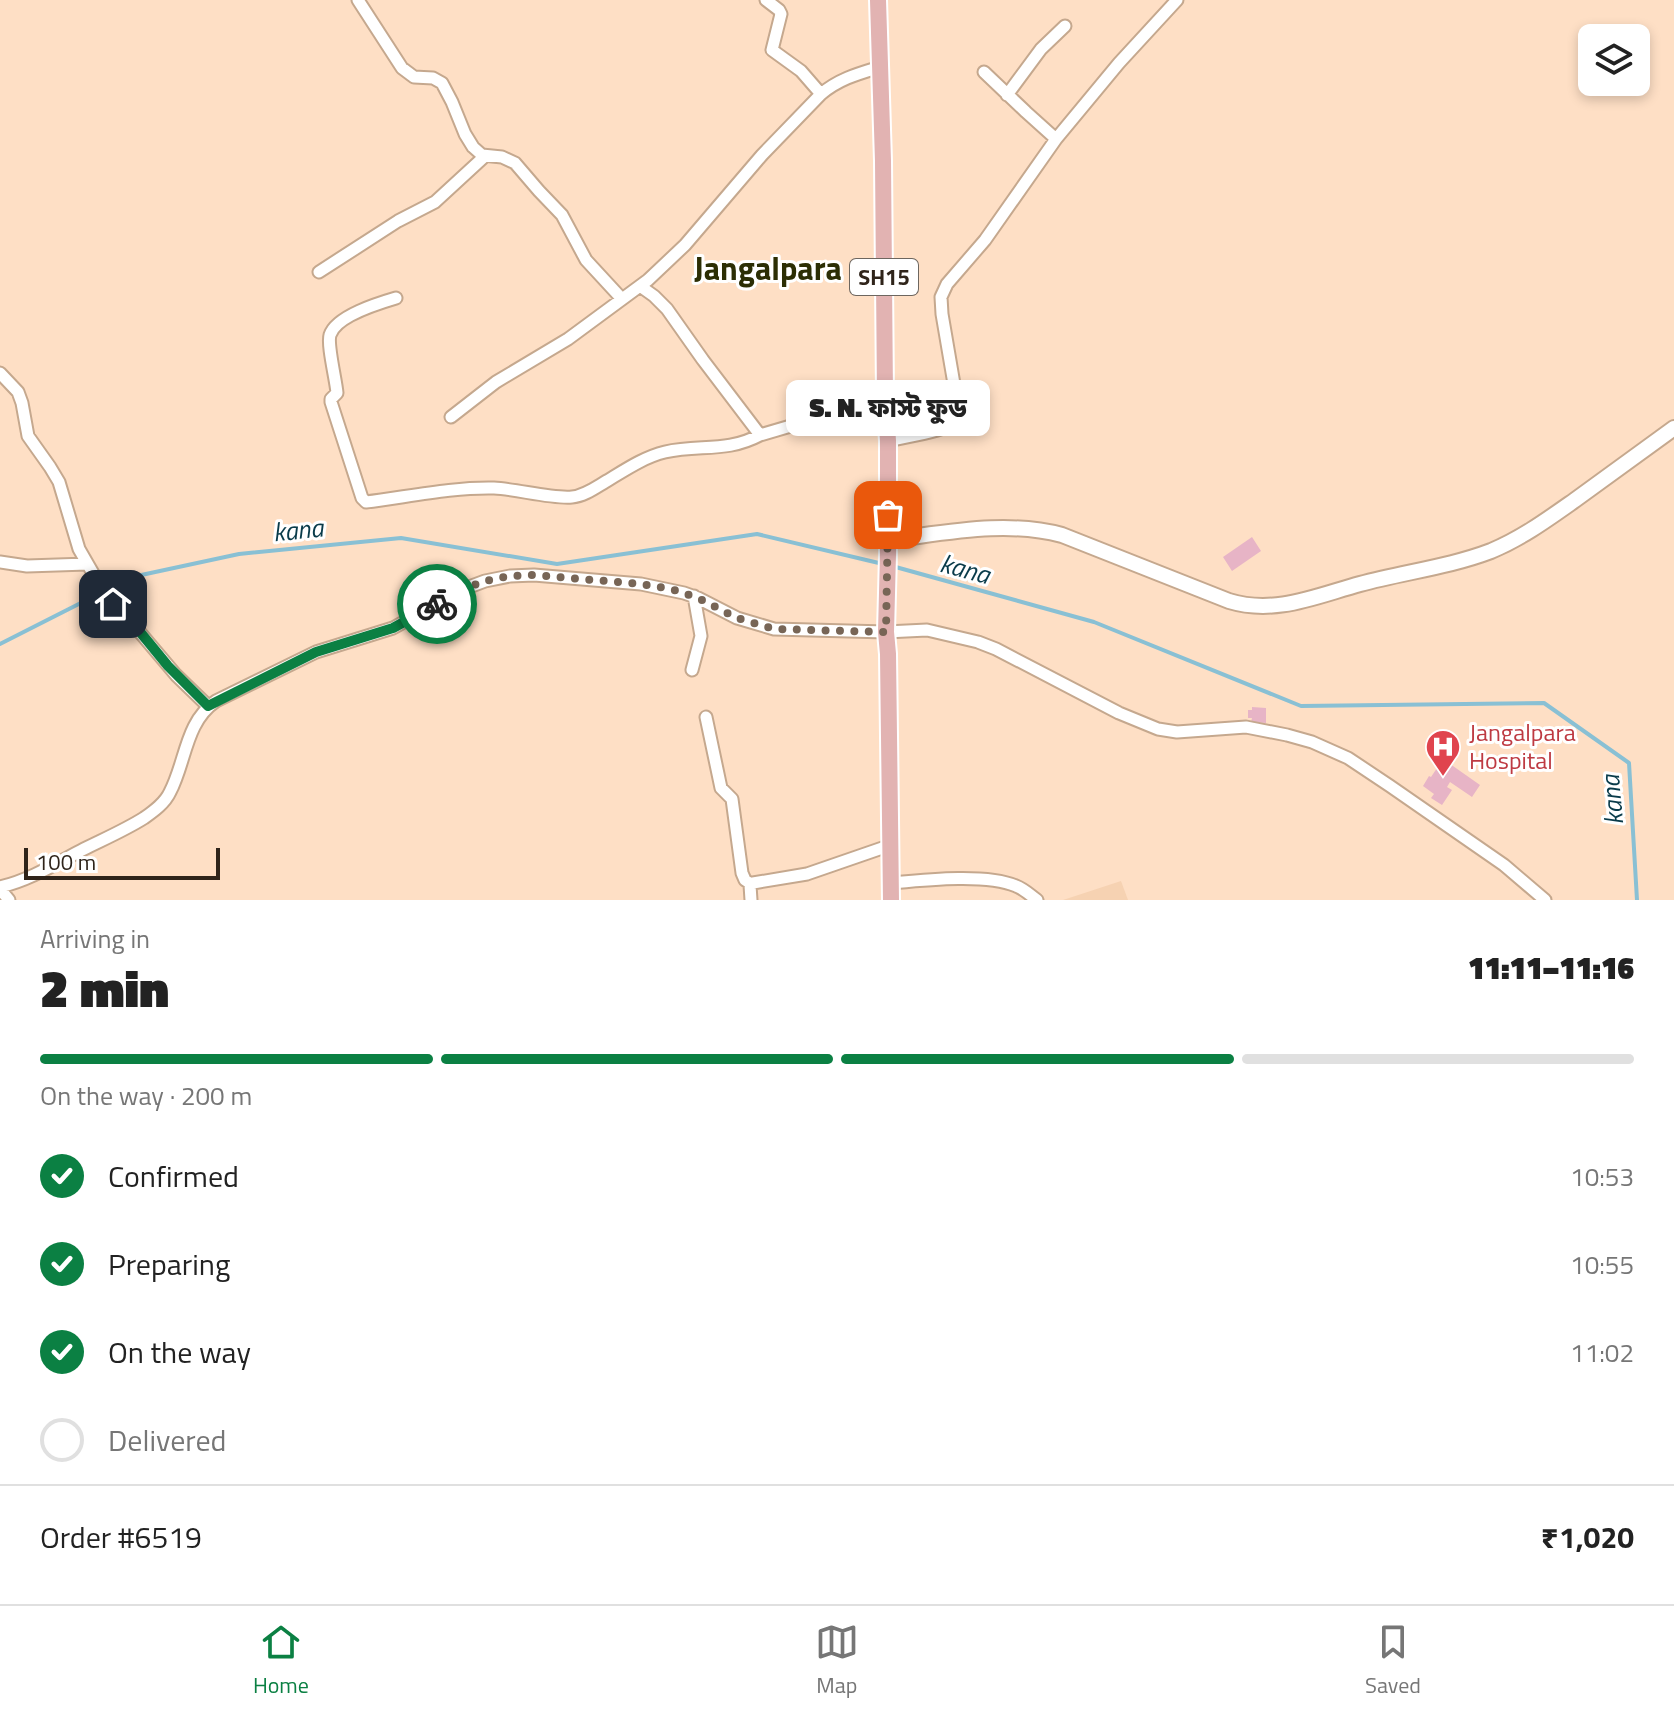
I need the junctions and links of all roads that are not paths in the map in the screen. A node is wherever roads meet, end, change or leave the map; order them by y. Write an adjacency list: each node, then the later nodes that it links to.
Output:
1 (358, 0): 11 (street)
2 (766, 0): 8 (street)
3 (878, 0): 6 (main road, SH15)
4 (1177, 0): 10 (street)
5 (1065, 26): 9 (street)
6 (880, 67): 8 (street); 17 (main road, SH15)
7 (984, 72): 9 (street)
8 (821, 94): 13 (street)
9 (1007, 95): 10 (street)
10 (1056, 139): 21 (street)
11 (485, 156): 12 (street); 15 (street)
12 (319, 272)
13 (640, 286): 15 (street); 20 (street)
14 (396, 298): 20 (street)
15 (622, 299): 18 (street)
16 (0, 373): 24 (street)
17 (885, 407): 20 (street); 21 (main road, SH15)
18 (451, 417)
19 (1674, 428): 22 (street)
20 (760, 435)
21 (888, 441): 22 (main road, SH15)
22 (888, 547): 26 (main road, SH15)
23 (0, 562): 24 (street)
24 (89, 568): 28 (street)
25 (694, 596): 26 (street); 27 (street); 28 (street)
26 (886, 632): 30 (main road, SH15); 37 (street)
27 (692, 670)
28 (208, 706): 32 (street)
29 (706, 717): 31 (street)
30 (891, 845): 31 (street); 33 (main road, SH15)
31 (751, 884): 35 (street)
32 (0, 888): 34 (street)
33 (891, 892): 36 (street)
34 (9, 900)
35 (751, 900)
36 (1037, 900)
37 (1545, 900)

